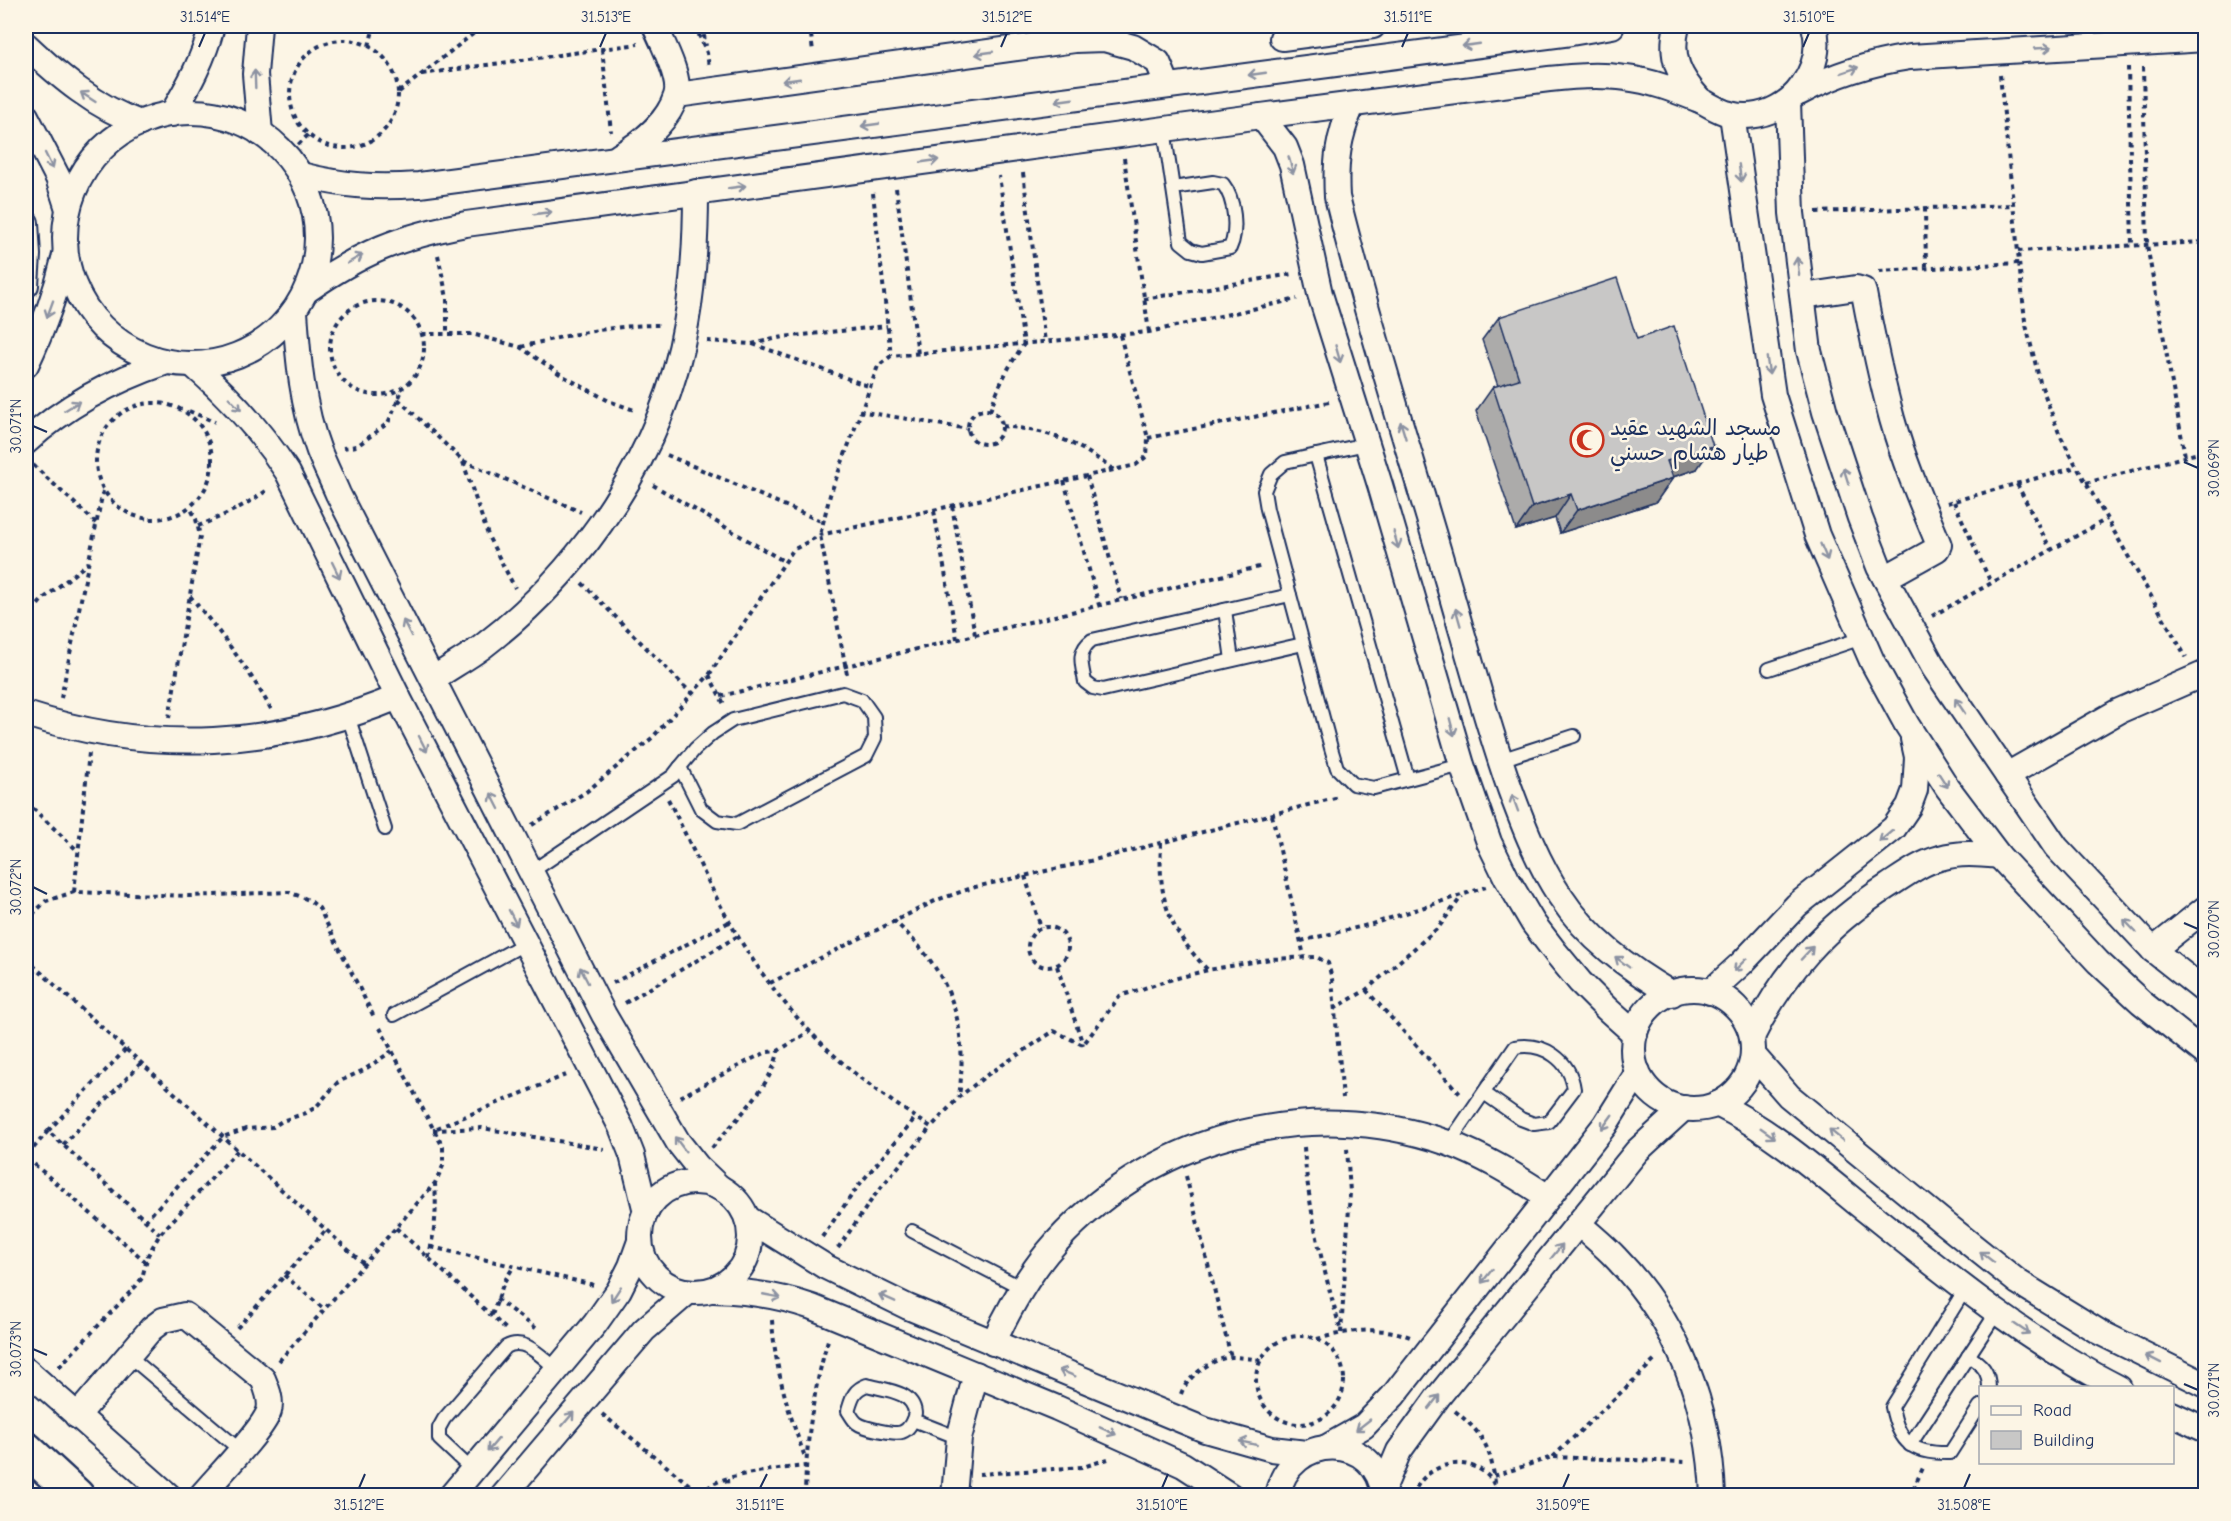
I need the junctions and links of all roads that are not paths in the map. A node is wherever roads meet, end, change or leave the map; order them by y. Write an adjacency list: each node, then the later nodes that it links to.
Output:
1 (212, 26): 20 (street)
2 (259, 26): 26 (street, one-way to 2)
3 (1373, 26): 7 (street)
4 (1612, 26): 8 (street)
5 (1677, 26): 18 (street)
6 (1814, 26): 17 (street)
7 (1323, 29): 9 (street)
8 (1566, 29): 14 (street, one-way to 14)
9 (1281, 32): 14 (street)
10 (658, 33): 16 (street)
11 (1074, 33): 15 (street); 16 (street, one-way to 16)
12 (2205, 39): 17 (street, one-way to 12)
13 (26, 45): 24 (street, one-way to 13)
14 (1284, 70): 15 (street, one-way to 15)
15 (1168, 86): 27 (street, one-way to 27)
16 (677, 95): 27 (street)
17 (1793, 98): 21 (street); 35 (street, one-way to 17)
18 (1700, 100): 19 (street); 21 (street)
19 (1352, 105): 23 (street); 57 (street, one-way to 19)
20 (172, 114): 24 (street); 26 (street)
21 (1732, 115): 46 (street, one-way to 46)
22 (26, 116): 31 (street, one-way to 31)
23 (1261, 116): 25 (street); 40 (street, one-way to 40)
24 (140, 123): 31 (street)
25 (1164, 129): 29 (lane); 30 (street, one-way to 25)
26 (260, 133): 28 (street)
27 (614, 159): 28 (street)
28 (294, 166): 36 (street)
29 (1173, 188): 29 (lane)
30 (696, 192): 36 (street, one-way to 30); 51 (street)
31 (68, 209): 33 (street)
32 (26, 223): 34 (street)
33 (66, 253): 37 (street); 39 (street, one-way to 39)
34 (26, 285)
35 (1803, 296): 43 (street, one-way to 35); 43 (street)
36 (301, 301): 38 (street); 51 (street, one-way to 36)
37 (167, 362): 38 (street); 41 (street, one-way to 37)
38 (193, 364): 52 (street, one-way to 52)
39 (26, 365)
40 (1366, 444): 42 (lane); 58 (street, one-way to 58)
41 (28, 452)
42 (1316, 455): 44 (lane); 61 (lane)
43 (1885, 578): 60 (street, one-way to 43)
44 (1290, 595): 45 (lane); 47 (lane)
45 (1225, 610): 48 (lane); 48 (lane)
46 (1862, 638): 49 (lane); 55 (street)
47 (1303, 644): 48 (lane); 61 (lane)
48 (1232, 660)
49 (1769, 669)
50 (2201, 674): 60 (street)
51 (433, 679): 64 (street, one-way to 51)
52 (398, 697): 54 (street); 66 (street, one-way to 66)
53 (26, 714): 54 (street)
54 (348, 716): 62 (lane)
55 (1907, 725): 63 (street, one-way to 63); 68 (street, one-way to 68)
56 (1574, 736): 57 (lane)
57 (1500, 760): 70 (street, one-way to 57)
58 (1462, 765): 61 (lane); 72 (street)
59 (680, 767): 59 (lane); 64 (lane)
60 (2007, 776): 67 (street, one-way to 60)
61 (1408, 779)
62 (385, 829)
63 (2000, 856): 73 (street, one-way to 63); 74 (street)
64 (531, 872): 80 (street, one-way to 64)
65 (2204, 912): 67 (street)
66 (526, 943): 71 (lane); 82 (street)
67 (2153, 950): 69 (street)
68 (1710, 992): 70 (street); 73 (street)
69 (2205, 992)
70 (1672, 994): 72 (street)
71 (394, 1015)
72 (1635, 1034): 75 (street)
73 (1753, 1046): 77 (street); 98 (street, one-way to 73)
74 (2205, 1054)
75 (1638, 1072): 78 (street); 81 (street, one-way to 81)
76 (1484, 1093): 76 (lane); 79 (lane)
77 (1717, 1104): 78 (street); 88 (street, one-way to 88)
78 (1684, 1108): 84 (street)
79 (1449, 1143): 81 (street); 87 (street)
80 (720, 1188): 82 (street); 83 (street)
81 (1548, 1197): 110 (street, one-way to 110)
82 (646, 1212): 86 (street)
83 (747, 1218): 89 (street); 92 (street, one-way to 83)
84 (1579, 1224): 113 (street, one-way to 84); 121 (street)
85 (912, 1231): 87 (lane)
86 (640, 1241): 90 (street); 95 (street, one-way to 95)
87 (1022, 1288): 92 (street)
88 (1966, 1288): 91 (street); 107 (lane)
89 (714, 1290): 90 (street); 96 (street, one-way to 96)
90 (688, 1292): 118 (street, one-way to 90)
91 (1997, 1312): 94 (lane); 100 (street, one-way to 100)
92 (993, 1343): 110 (street, one-way to 92)
93 (129, 1356): 103 (street); 109 (lane); 109 (street)
94 (1968, 1356): 99 (lane); 107 (lane)
95 (557, 1369): 111 (street, one-way to 111); 111 (lane)
96 (976, 1374): 106 (street); 119 (street, one-way to 119)
97 (34, 1377): 103 (street)
98 (2205, 1385)
99 (1989, 1386)
100 (2115, 1386)
101 (1979, 1408): 107 (lane)
102 (2174, 1415): 105 (street)
103 (77, 1416): 115 (street)
104 (913, 1420): 104 (lane); 106 (lane)
105 (2205, 1430)
106 (959, 1438): 112 (street)
107 (1910, 1445)
108 (26, 1449): 114 (main road)
109 (240, 1450): 116 (street)
110 (1317, 1450): 113 (street); 120 (street)
111 (472, 1470): 117 (street)
112 (954, 1486)
113 (1383, 1492)
114 (77, 1496)
115 (169, 1496)
116 (201, 1496)
117 (451, 1496)
118 (503, 1496)
119 (1232, 1496)
120 (1277, 1496)
121 (1713, 1496)

